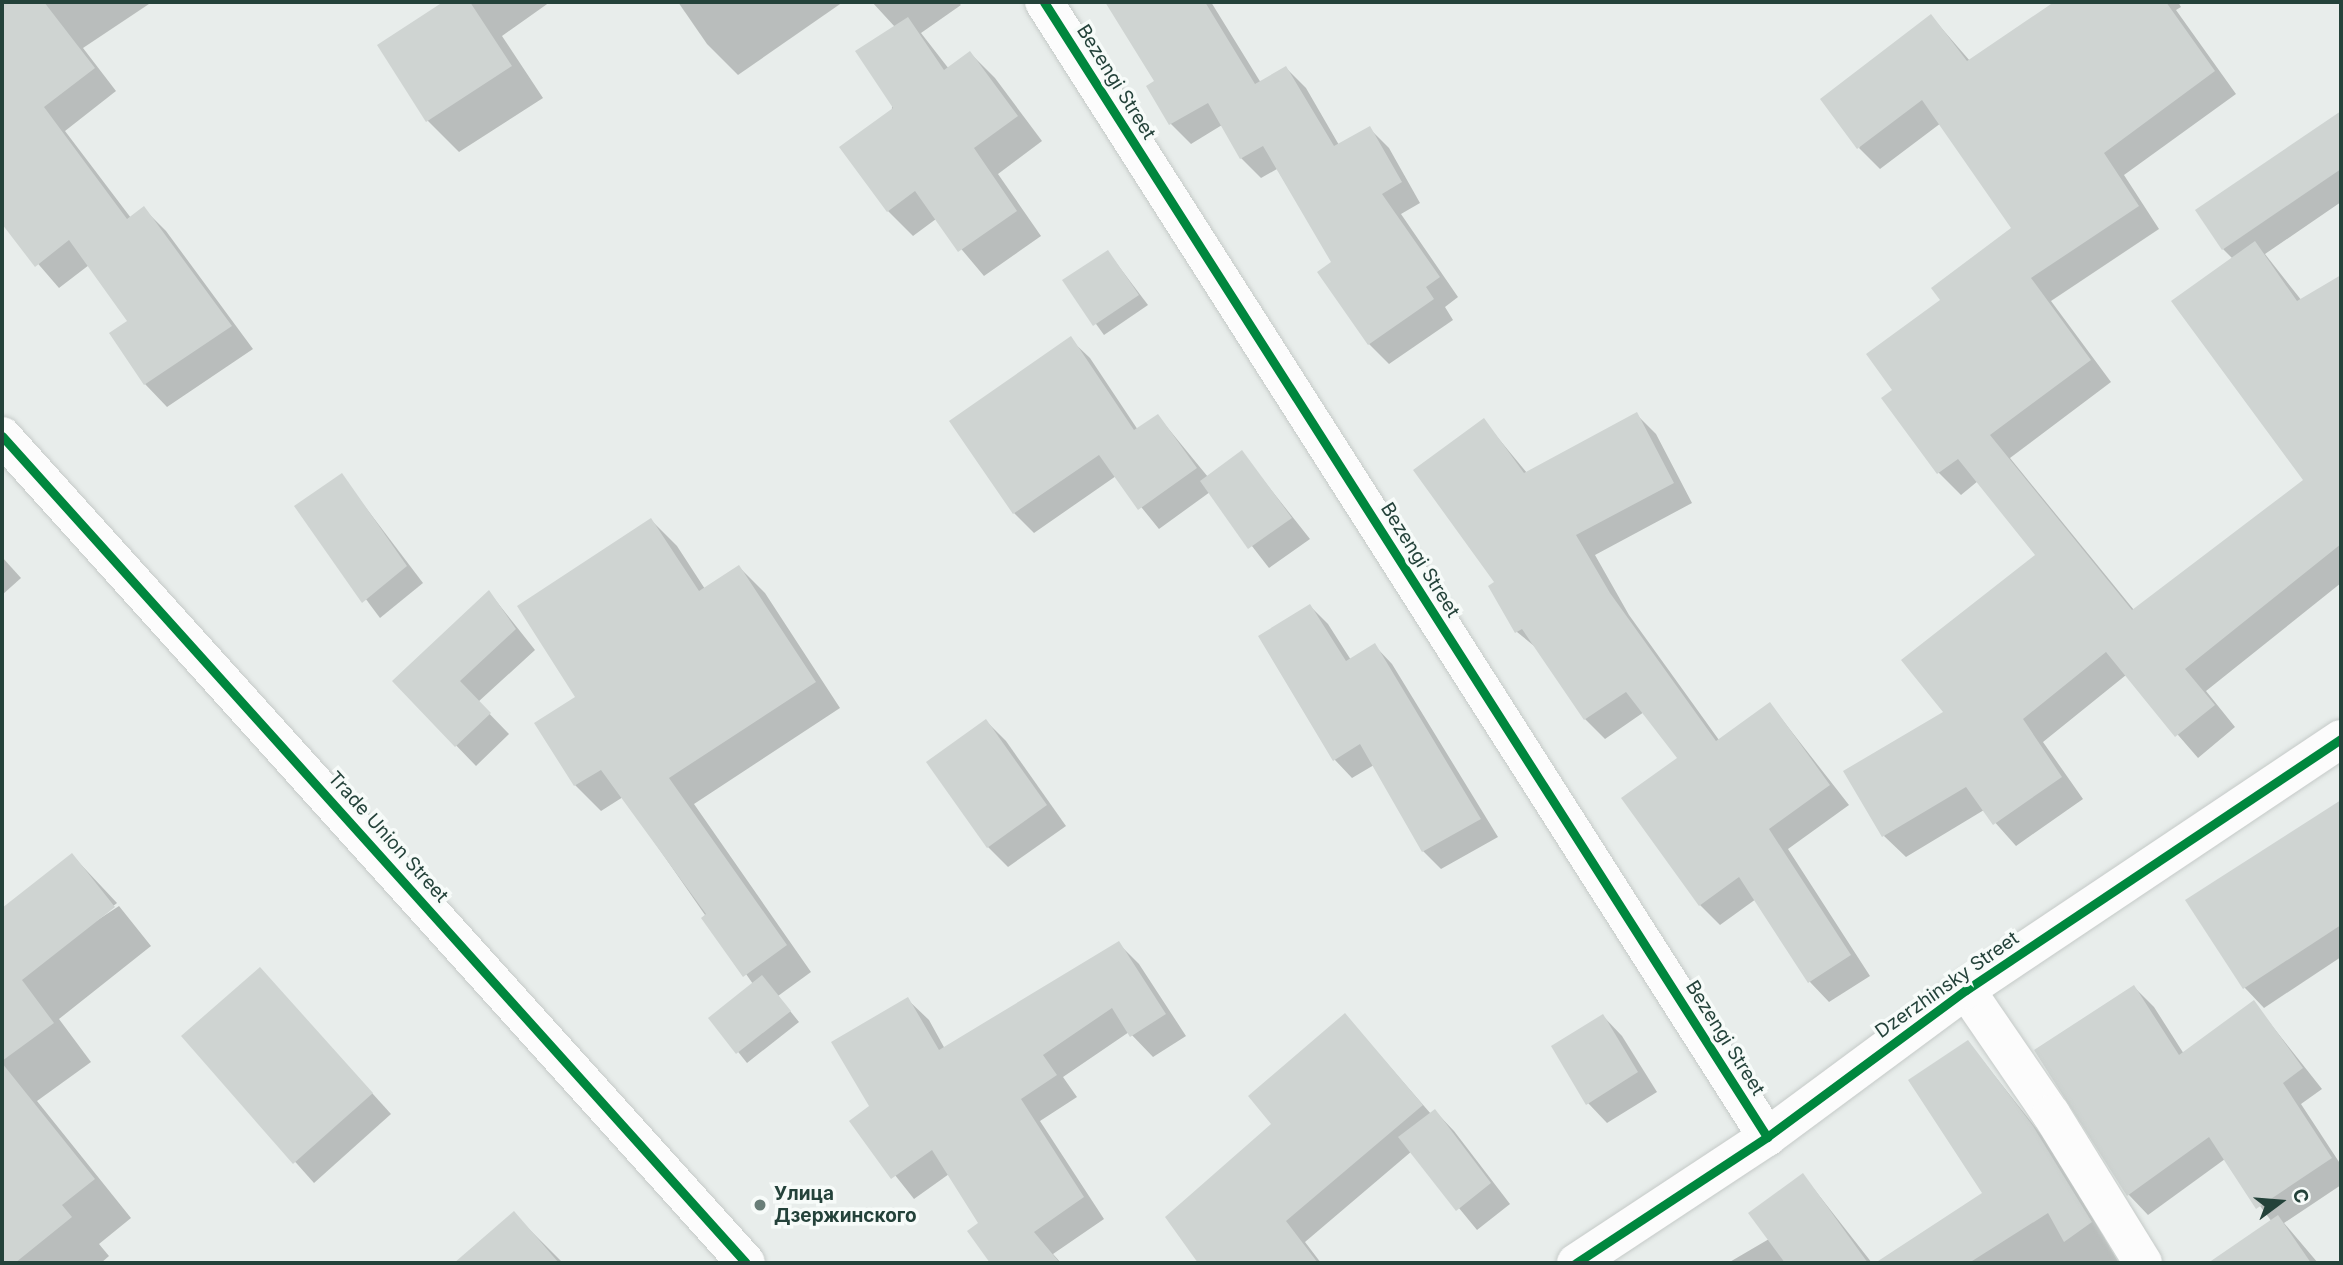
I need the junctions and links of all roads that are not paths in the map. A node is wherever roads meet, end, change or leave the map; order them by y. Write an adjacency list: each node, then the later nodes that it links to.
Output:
1 (1044, 2): 5 (street, Bezengi Street)
2 (2, 436): 6 (street, Trade Union Street)
3 (2341, 739): 4 (street, Dzerzhinsky Street)
4 (1966, 990): 5 (street, Dzerzhinsky Street); 8 (street)
5 (1767, 1137): 7 (street, Dzerzhinsky Street)
6 (746, 1263)
7 (1576, 1263)
8 (2143, 1263)

